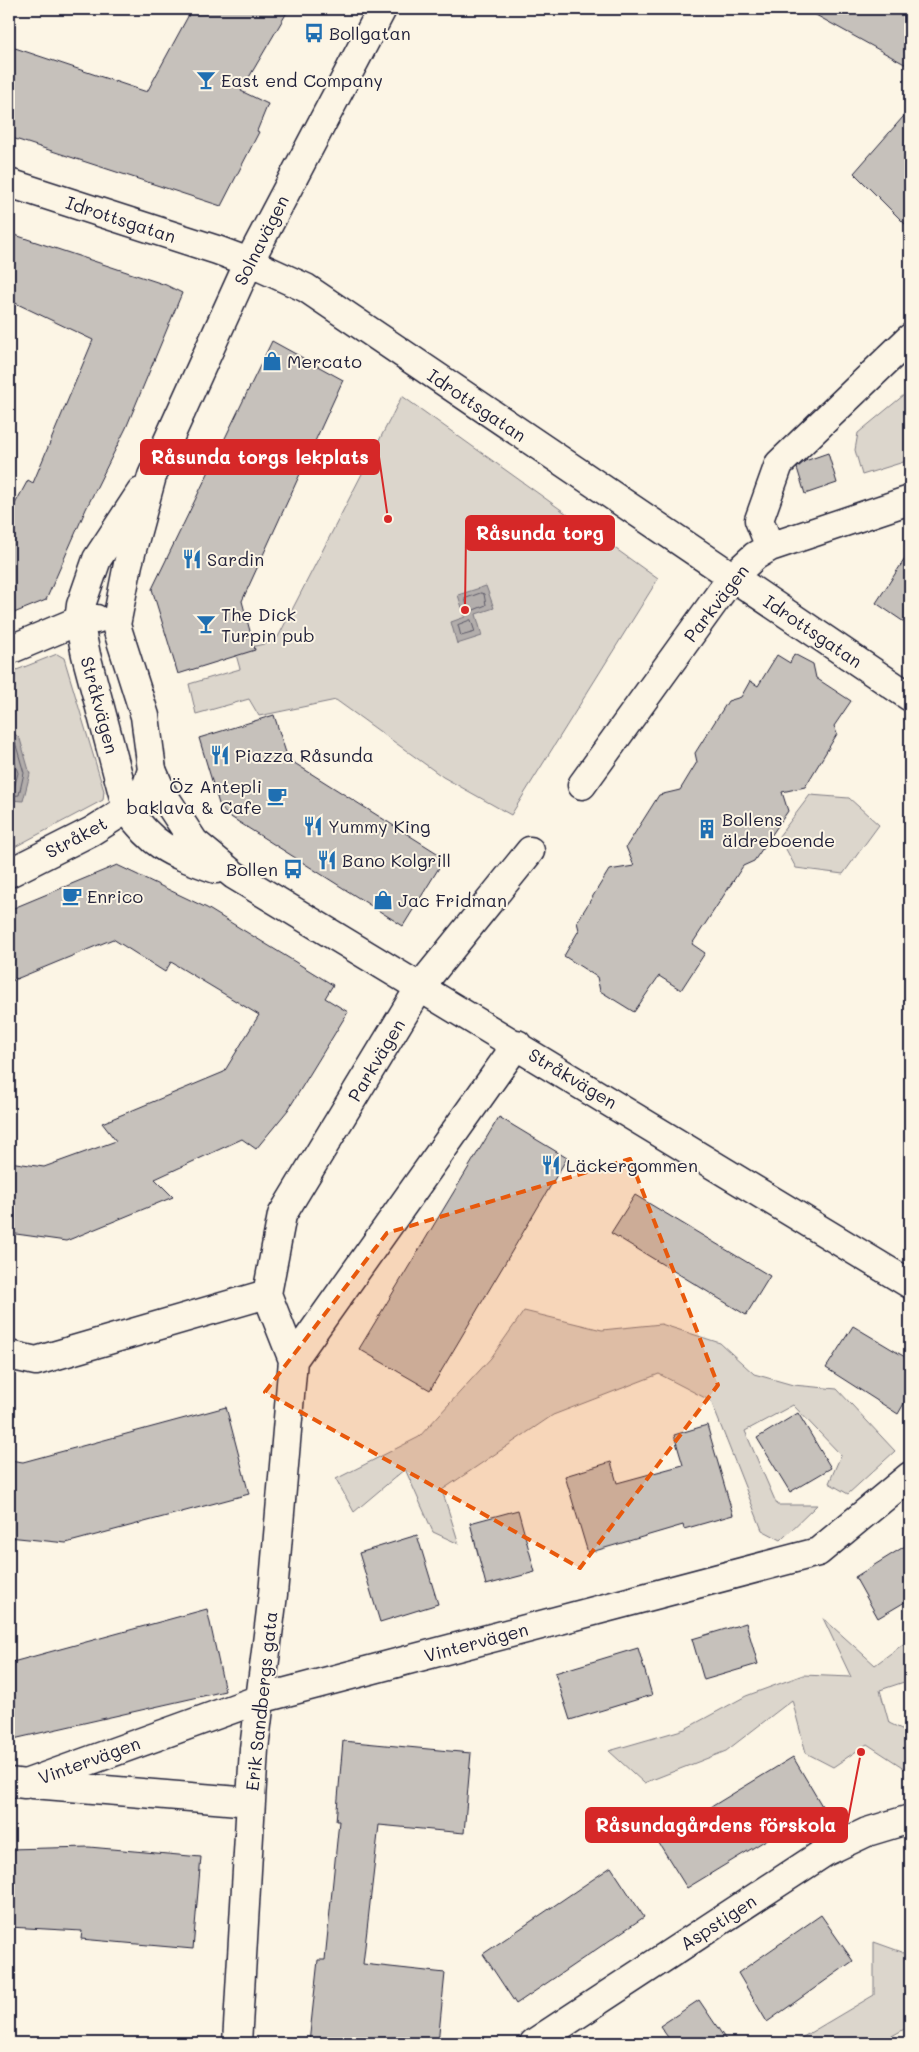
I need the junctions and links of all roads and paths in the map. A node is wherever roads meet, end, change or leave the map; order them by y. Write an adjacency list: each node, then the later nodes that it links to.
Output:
1 (382, 9): 3 (street, Solnavägen)
2 (9, 183): 3 (street, Idrottsgatan)
3 (249, 262): 5 (street, Solnavägen); 8 (street, Idrottsgatan)
4 (910, 338): 7 (street)
5 (152, 476): 9 (street, Solnavägen); 10 (street, Solnavägen)
6 (910, 500): 7 (street, Parkvägen)
7 (770, 547): 8 (street, Parkvägen)
8 (732, 577): 12 (street, Idrottsgatan); 14 (street, Parkvägen)
9 (79, 621): 10 (street); 11 (street); 15 (street, Stråkvägen)
10 (116, 625): 13 (street, Stråkvägen)
11 (9, 650)
12 (910, 697)
13 (152, 770): 15 (street, Stråket); 18 (street, Stråkvägen)
14 (582, 785)
15 (127, 809): 17 (street, Stråket); 18 (street, Stråkvägen)
16 (530, 851): 19 (street, Parkvägen)
17 (9, 873)
18 (234, 875): 19 (street, Stråkvägen)
19 (420, 987): 20 (street, Stråkvägen); 22 (street, Parkvägen)
20 (517, 1044): 21 (street, Stråkvägen); 24 (street)
21 (910, 1284)
22 (267, 1294): 23 (street); 24 (street)
23 (9, 1355)
24 (293, 1360): 26 (street, Erik Sandbergs gata)
25 (910, 1476): 26 (street, Vintervägen)
26 (260, 1699): 27 (street, Vintervägen); 28 (street, Erik Sandbergs gata)
27 (17, 1783): 28 (street, Vintervägen)
28 (251, 1802): 30 (street, Erik Sandbergs gata)
29 (910, 1819): 31 (street, Aspstigen)
30 (237, 2043)
31 (534, 2043)

